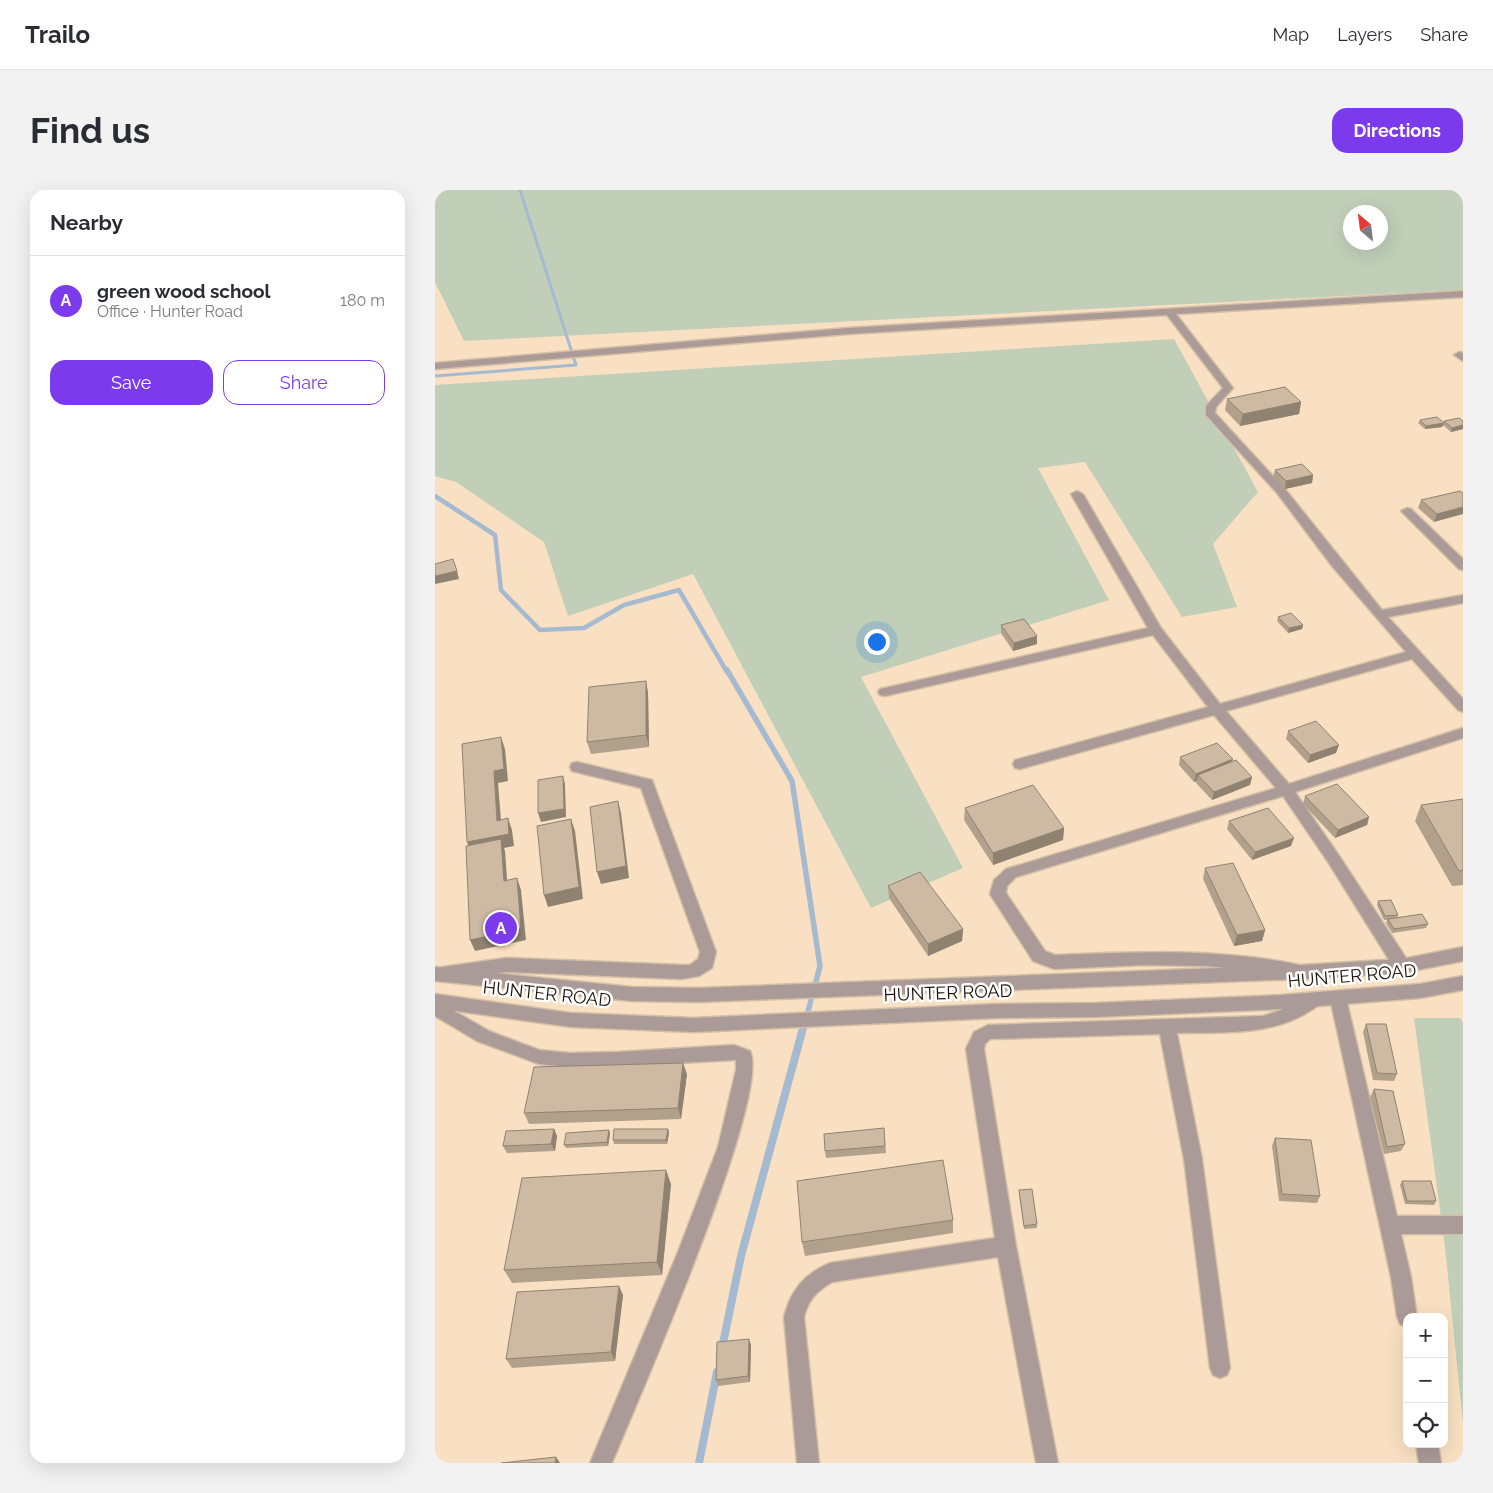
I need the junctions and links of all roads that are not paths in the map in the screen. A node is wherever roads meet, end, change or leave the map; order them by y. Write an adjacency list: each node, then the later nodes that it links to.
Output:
1 (1463, 294): 2 (street)
2 (1170, 312): 3 (street); 8 (street)
3 (435, 366)
4 (1077, 494): 9 (street)
5 (1407, 511): 6 (street)
6 (1463, 566)
7 (1463, 599): 8 (street)
8 (1379, 615): 10 (street)
9 (1156, 630): 11 (street); 13 (street)
10 (1415, 654): 12 (street); 13 (street)
11 (885, 692)
12 (1463, 708)
13 (1217, 709): 15 (street); 17 (street)
14 (1463, 733): 17 (street)
15 (1020, 764)
16 (577, 767): 21 (street)
17 (1287, 790): 19 (street); 20 (street)
18 (1463, 954): 19 (street, HUNTER ROAD)
19 (1402, 966): 20 (street, HUNTER ROAD)
20 (1301, 972): 21 (street, HUNTER ROAD)
21 (437, 974)
22 (1463, 984): 23 (street, HUNTER ROAD)
23 (1338, 998): 24 (street, HUNTER ROAD); 28 (street)
24 (1314, 1000): 25 (street, HUNTER ROAD); 27 (street)
25 (435, 1001)
26 (435, 1008): 34 (street)
27 (1167, 1026): 30 (street); 32 (street)
28 (1389, 1225): 29 (street); 31 (street)
29 (1463, 1225)
30 (1006, 1246): 35 (street); 36 (street)
31 (1406, 1313)
32 (1220, 1368)
33 (1428, 1448): 37 (street)
34 (601, 1463)
35 (808, 1463)
36 (1047, 1463)
37 (1430, 1463)

